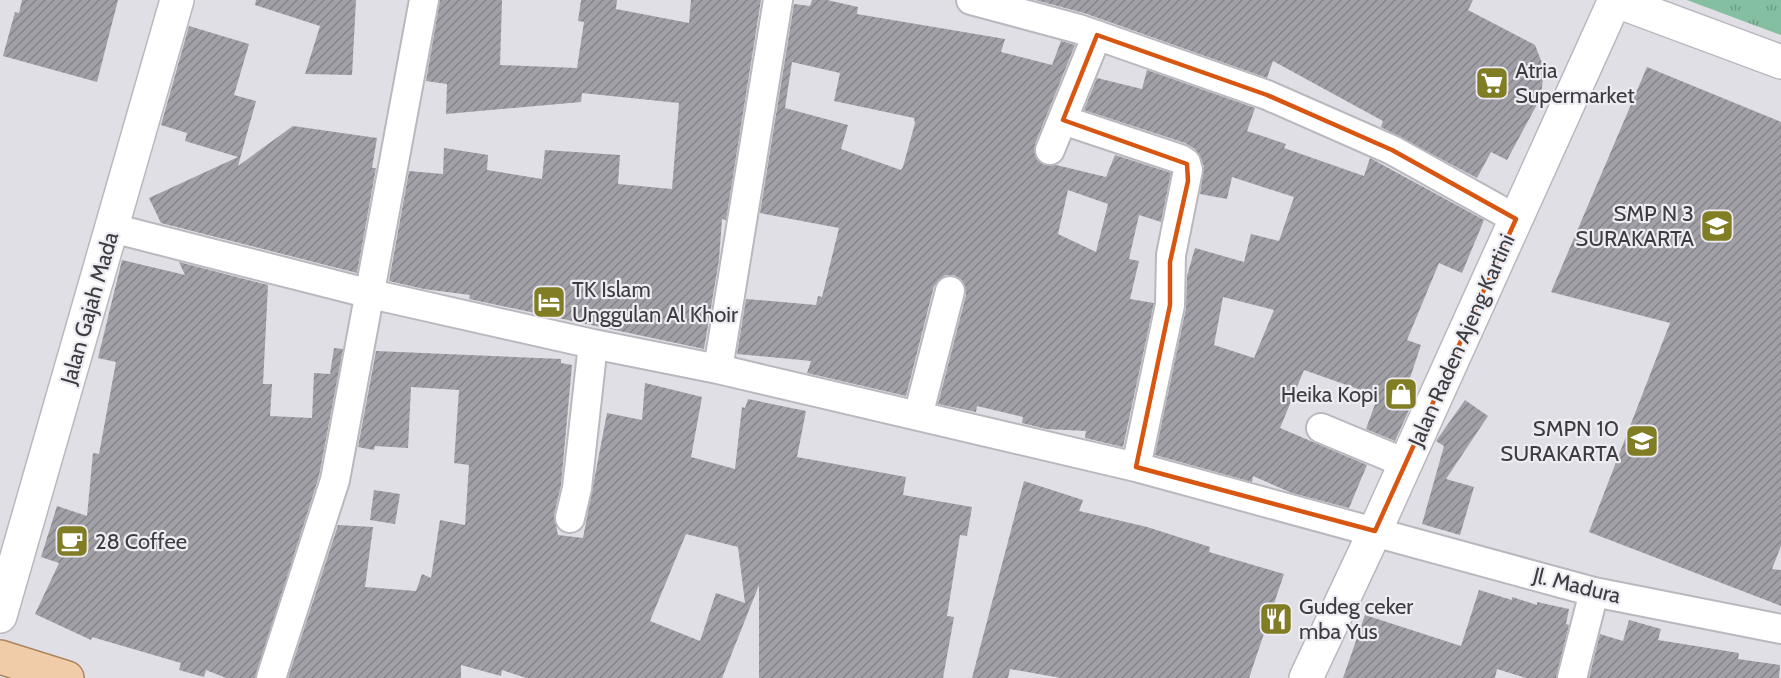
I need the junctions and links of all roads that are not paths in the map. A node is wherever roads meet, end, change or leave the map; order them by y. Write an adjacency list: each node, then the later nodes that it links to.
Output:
1 (177, 0): 11 (main road, Jalan Gajah Mada)
2 (424, 0): 13 (street)
3 (778, 0): 15 (street)
4 (971, 0): 6 (street)
5 (1615, 0): 7 (main road); 10 (main road, Jalan Raden Ajeng Kartini)
6 (1097, 35): 8 (street); 10 (street)
7 (1781, 62)
8 (1063, 120): 9 (street); 19 (street)
9 (1050, 150)
10 (1516, 219): 18 (main road, Jalan Raden Ajeng Kartini)
11 (112, 228): 13 (street, Jl. Madura); 23 (main road, Jalan Gajah Mada)
12 (950, 291): 16 (street)
13 (371, 294): 14 (street, Jl. Madura); 27 (street)
14 (593, 344): 15 (street, Jl. Madura); 20 (street)
15 (718, 369): 16 (street, Jl. Madura)
16 (918, 416): 19 (street, Jl. Madura)
17 (1321, 428): 18 (street)
18 (1406, 463): 21 (main road, Jalan Raden Ajeng Kartini)
19 (1136, 467): 21 (street, Jl. Madura)
20 (570, 518)
21 (1375, 531): 22 (street, Jl. Madura); 28 (main road, Jalan Raden Ajeng Kartini)
22 (1594, 592): 24 (street, Jl. Madura); 29 (street)
23 (0, 616)
24 (1781, 629)
25 (0, 657): 26 (main road)
26 (67, 678)
27 (271, 678)
28 (1305, 678)
29 (1572, 678)

